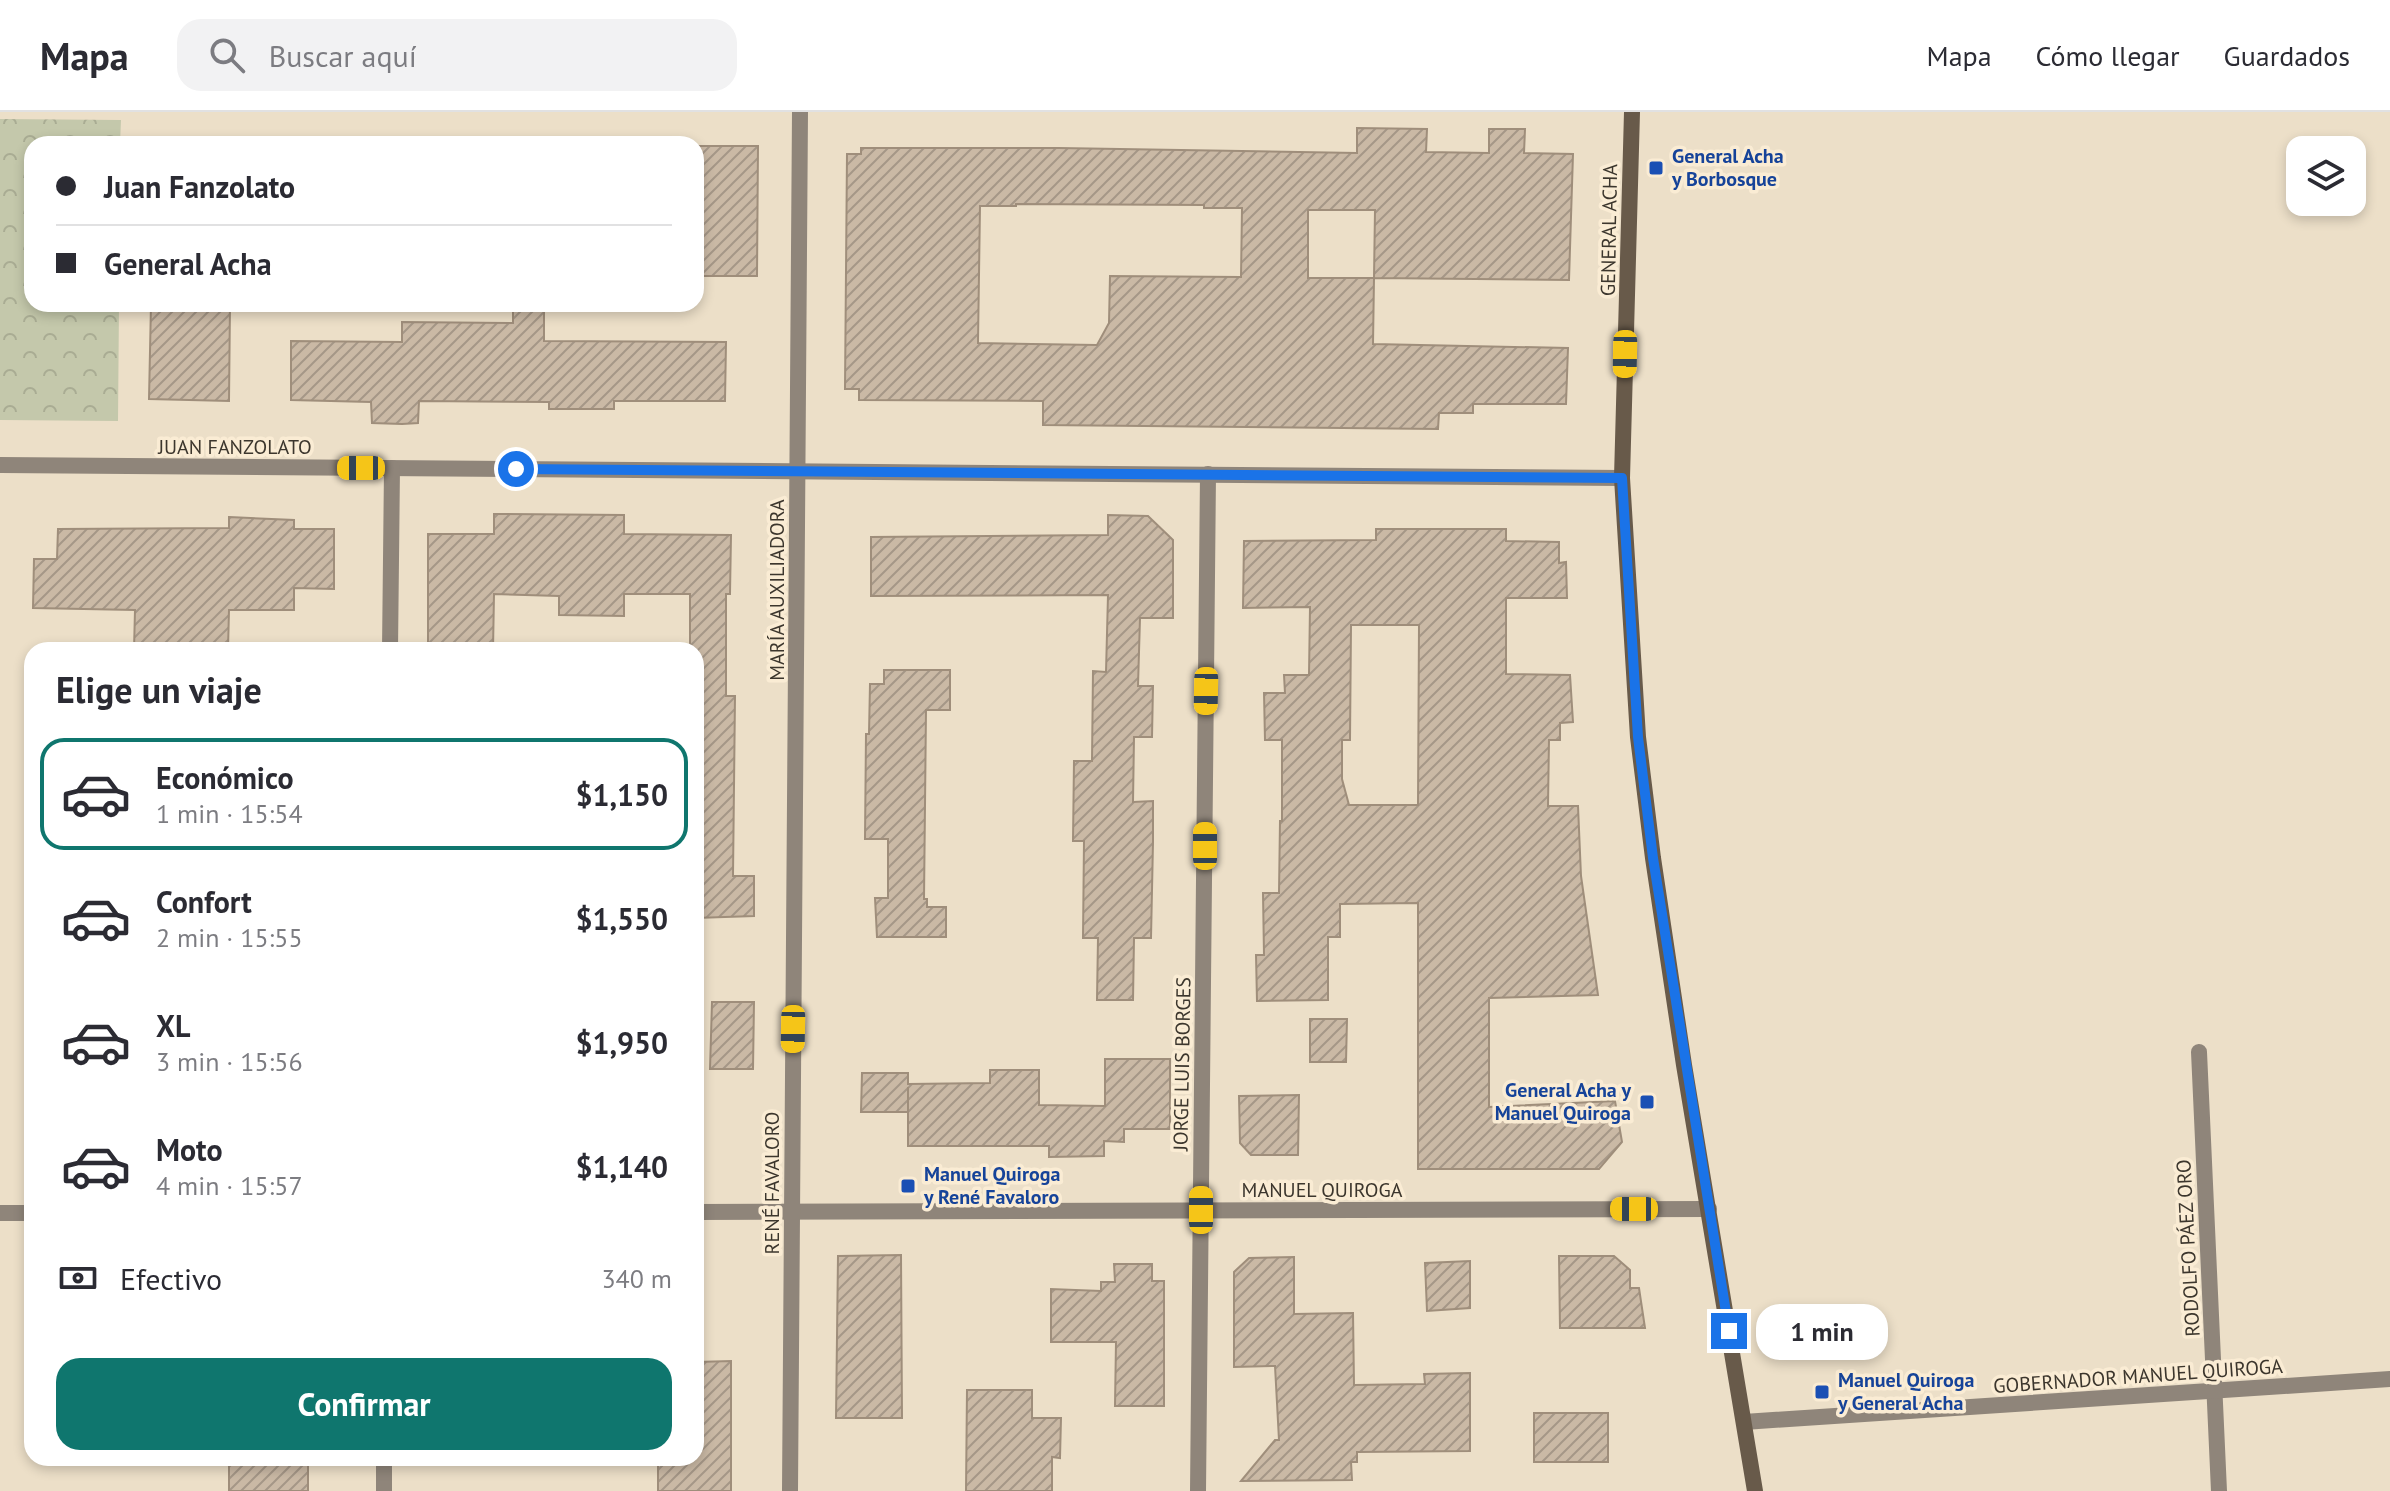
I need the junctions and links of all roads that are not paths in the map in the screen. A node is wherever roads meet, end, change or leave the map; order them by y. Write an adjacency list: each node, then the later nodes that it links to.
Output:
1 (800, 112): 5 (street, MARÍA AUXILIADORA)
2 (1632, 112): 7 (main road, GENERAL ACHA)
3 (0, 465): 4 (street, JUAN FANZOLATO)
4 (392, 468): 5 (street, JUAN FANZOLATO); 8 (street)
5 (797, 471): 6 (street, JUAN FANZOLATO); 9 (street, MARÍA AUXILIADORA)
6 (1208, 474): 7 (street, JUAN FANZOLATO); 12 (street, JORGE LUIS BORGES)
7 (1622, 478): 11 (main road, GENERAL ACHA)
8 (390, 642)
9 (795, 876): 13 (street, RENÉ FAVALORO)
10 (2199, 1052): 18 (street, RODOLFO PÁEZ ORO)
11 (1709, 1209): 12 (street, MANUEL QUIROGA); 19 (main road, GENERAL ACHA)
12 (1201, 1210): 13 (street, MANUEL QUIROGA); 23 (street, JORGE LUIS BORGES)
13 (791, 1211): 14 (street, MANUEL QUIROGA); 22 (street, RENÉ FAVALORO)
14 (704, 1212)
15 (0, 1213): 16 (street)
16 (24, 1213)
17 (2390, 1379): 18 (street, GOBERNADOR MANUEL QUIROGA)
18 (2214, 1391): 19 (street, GOBERNADOR MANUEL QUIROGA); 25 (street, RODOLFO PÁEZ ORO)
19 (1744, 1422): 24 (main road, GENERAL ACHA)
20 (384, 1466): 21 (street)
21 (384, 1491)
22 (790, 1491)
23 (1198, 1491)
24 (1755, 1491)
25 (2219, 1491)

